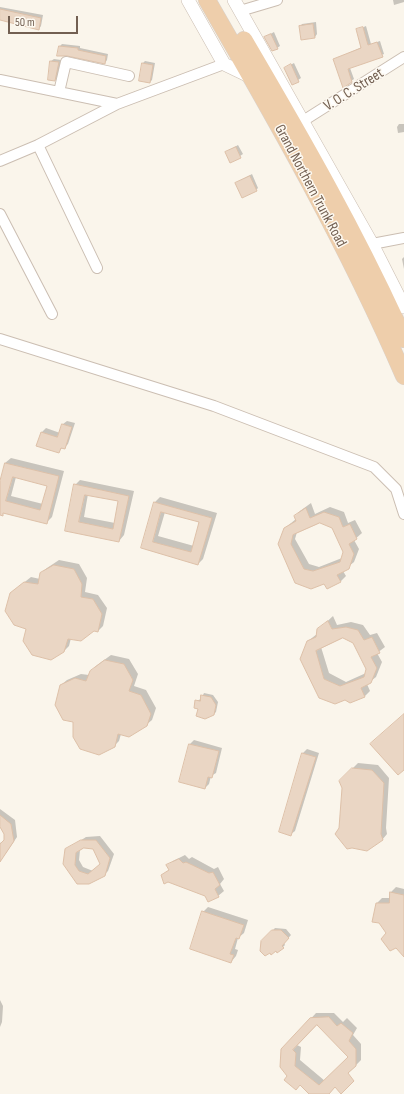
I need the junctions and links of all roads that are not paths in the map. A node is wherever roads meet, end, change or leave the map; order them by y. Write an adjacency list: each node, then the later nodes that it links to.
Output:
1 (188, 0): 7 (street)
2 (207, 0): 9 (highway, Grand Northern Trunk Road)
3 (220, 0): 23 (highway, Grand Northern Trunk Road)
4 (277, 0): 5 (street)
5 (237, 5): 13 (street)
6 (404, 57): 13 (street, V. O. C. Street)
7 (224, 64): 9 (street); 12 (street)
8 (129, 76): 11 (street)
9 (251, 77): 24 (highway, Grand Northern Trunk Road)
10 (0, 80): 11 (street)
11 (59, 92): 12 (street)
12 (116, 104): 14 (street)
13 (303, 121): 18 (street)
14 (38, 145): 15 (street); 19 (street)
15 (0, 161)
16 (0, 214): 21 (street)
17 (404, 238): 18 (street)
18 (372, 244): 20 (street)
19 (97, 268)
20 (404, 307)
21 (52, 314)
22 (0, 339): 25 (street)
23 (404, 339)
24 (404, 376)
25 (404, 514)

